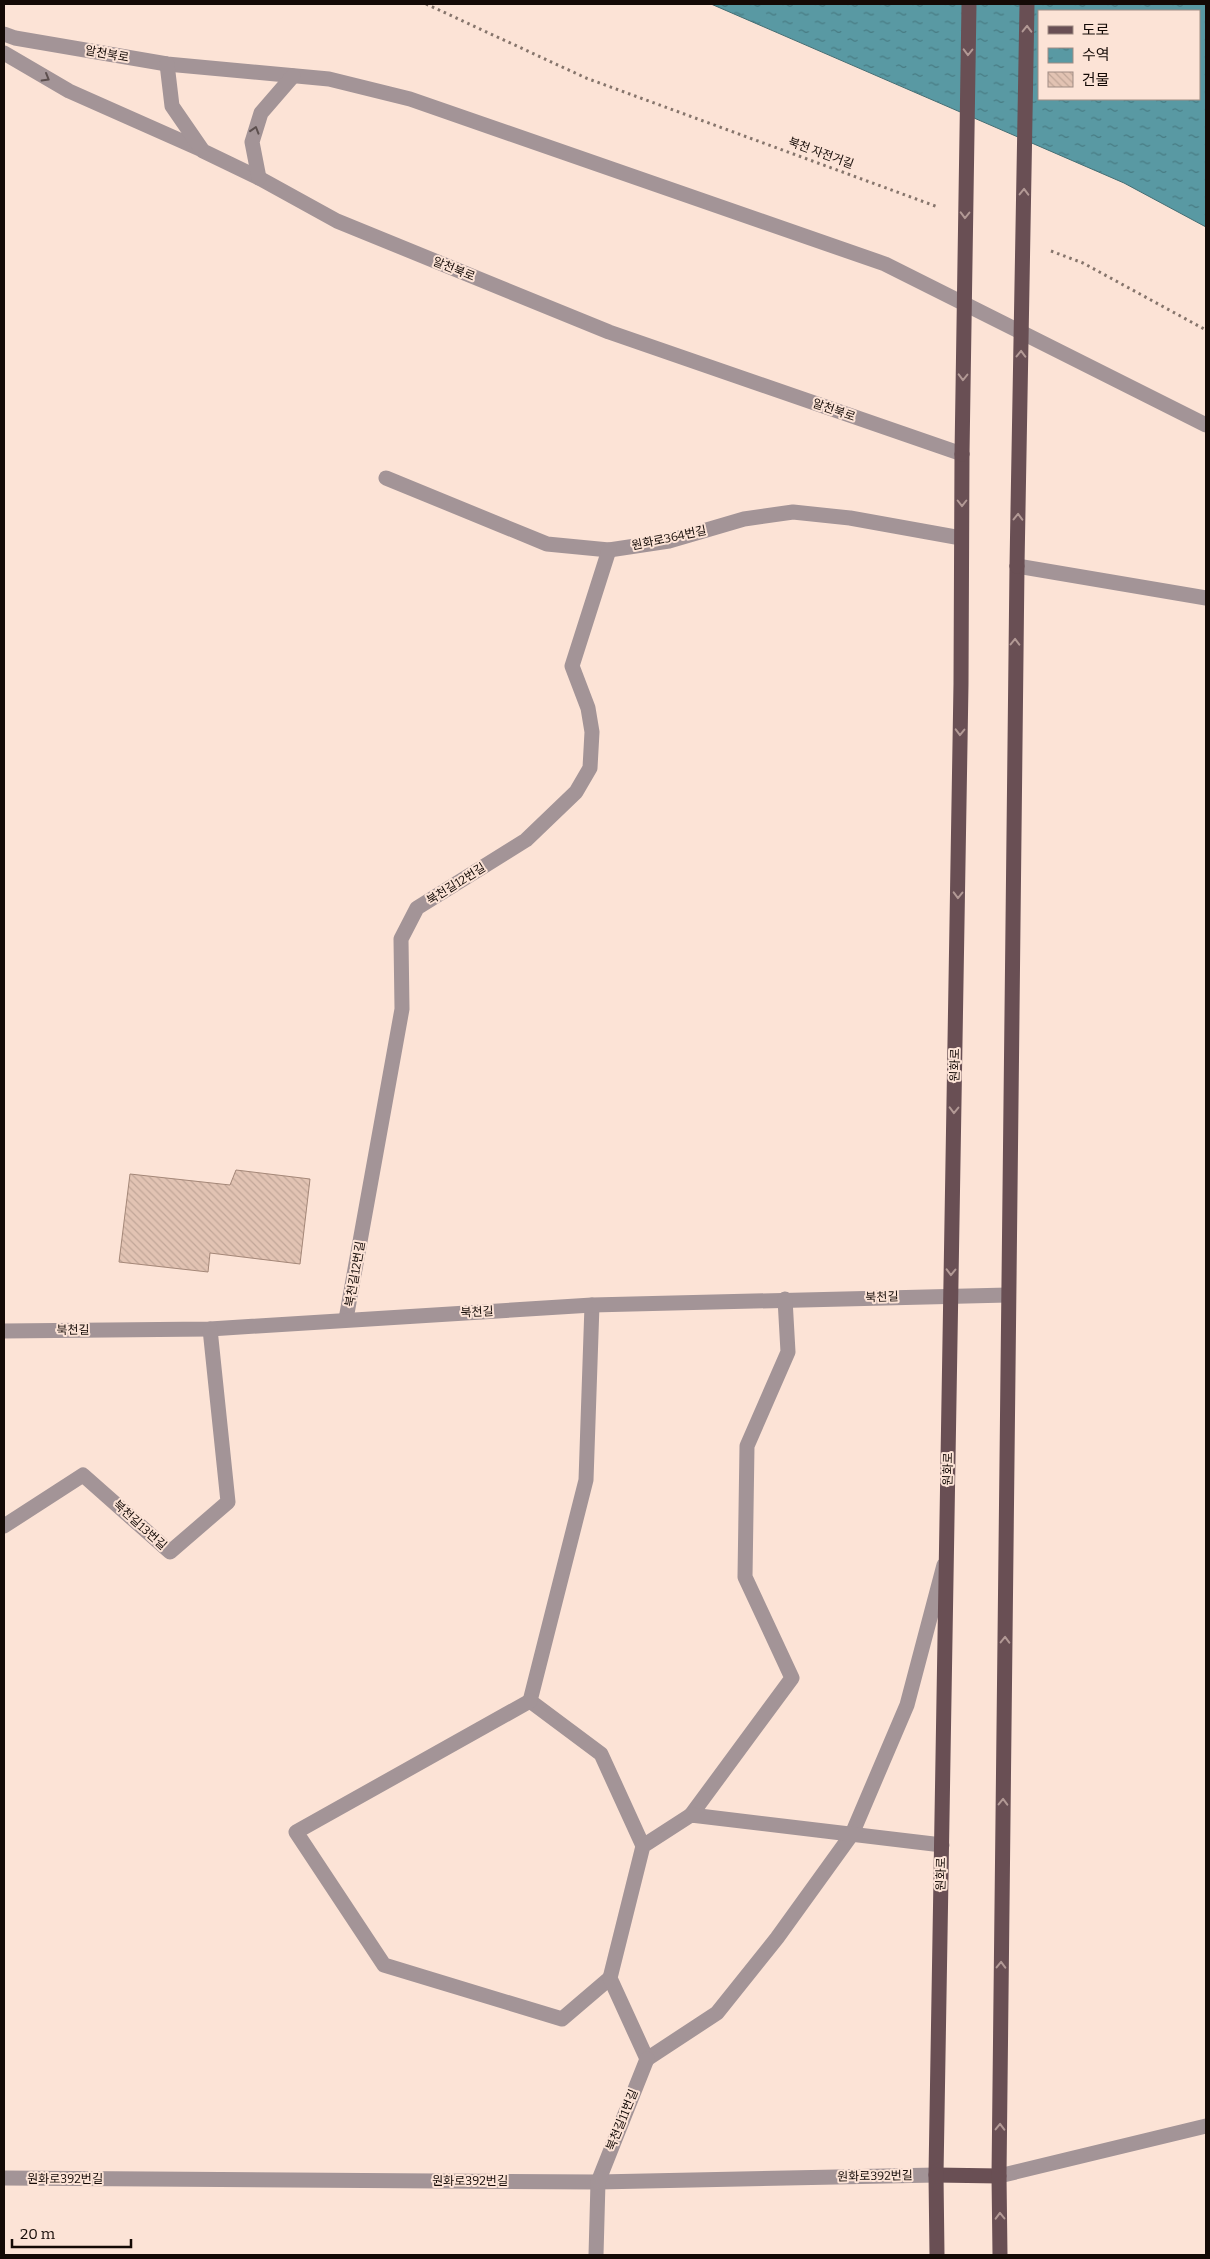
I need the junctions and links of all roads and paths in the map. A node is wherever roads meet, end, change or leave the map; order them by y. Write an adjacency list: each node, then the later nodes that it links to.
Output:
1 (426, 4): 10 (path, 북천 자전거길)
2 (969, 4): 14 (main road, 원화로, one-way to 14, bridge)
3 (1027, 4): 18 (main road, one-way to 3, bridge)
4 (4, 34): 6 (street, 알천북로)
5 (4, 53): 8 (street, one-way to 8)
6 (168, 64): 7 (street); 8 (street, 알천북로)
7 (293, 76): 9 (street, one-way to 7); 13 (street)
8 (203, 150): 9 (street, 알천북로)
9 (259, 178): 14 (street, 알천북로)
10 (945, 209)
11 (1046, 249): 12 (path)
12 (1206, 330)
13 (1206, 425)
14 (962, 454): 16 (main road, 원화로, one-way to 16)
15 (386, 478): 17 (street, 원화로364번길)
16 (961, 538): 17 (street, 원화로364번길); 20 (main road, 원화로, one-way to 20)
17 (609, 550): 24 (street, 북천길12번길)
18 (1017, 566): 19 (street); 21 (main road, one-way to 18)
19 (1206, 598)
20 (951, 1295): 21 (street, 북천길); 22 (street, 북천길); 28 (main road, 원화로)
21 (1008, 1295): 38 (main road, one-way to 21)
22 (785, 1300): 23 (street, 북천길); 30 (street)
23 (592, 1305): 24 (street, 북천길); 29 (street)
24 (346, 1319): 25 (street, 북천길)
25 (210, 1329): 26 (street, 북천길); 27 (street, 북천길13번길)
26 (4, 1331)
27 (4, 1526)
28 (947, 1554): 31 (street); 32 (main road, 원화로)
29 (530, 1701): 33 (street); 34 (street)
30 (691, 1815): 31 (street); 33 (street)
31 (852, 1834): 32 (street); 35 (street)
32 (942, 1844): 37 (main road, 원화로)
33 (643, 1846): 34 (street)
34 (610, 1978): 35 (street)
35 (647, 2059): 40 (street, 북천길11번길)
36 (1206, 2126): 38 (street)
37 (936, 2175): 38 (main road); 40 (street, 원화로392번길); 42 (main road, 원화로)
38 (999, 2176): 43 (main road, one-way to 38)
39 (4, 2178): 40 (street, 원화로392번길)
40 (598, 2182): 41 (street)
41 (596, 2255)
42 (937, 2255)
43 (1000, 2255)

